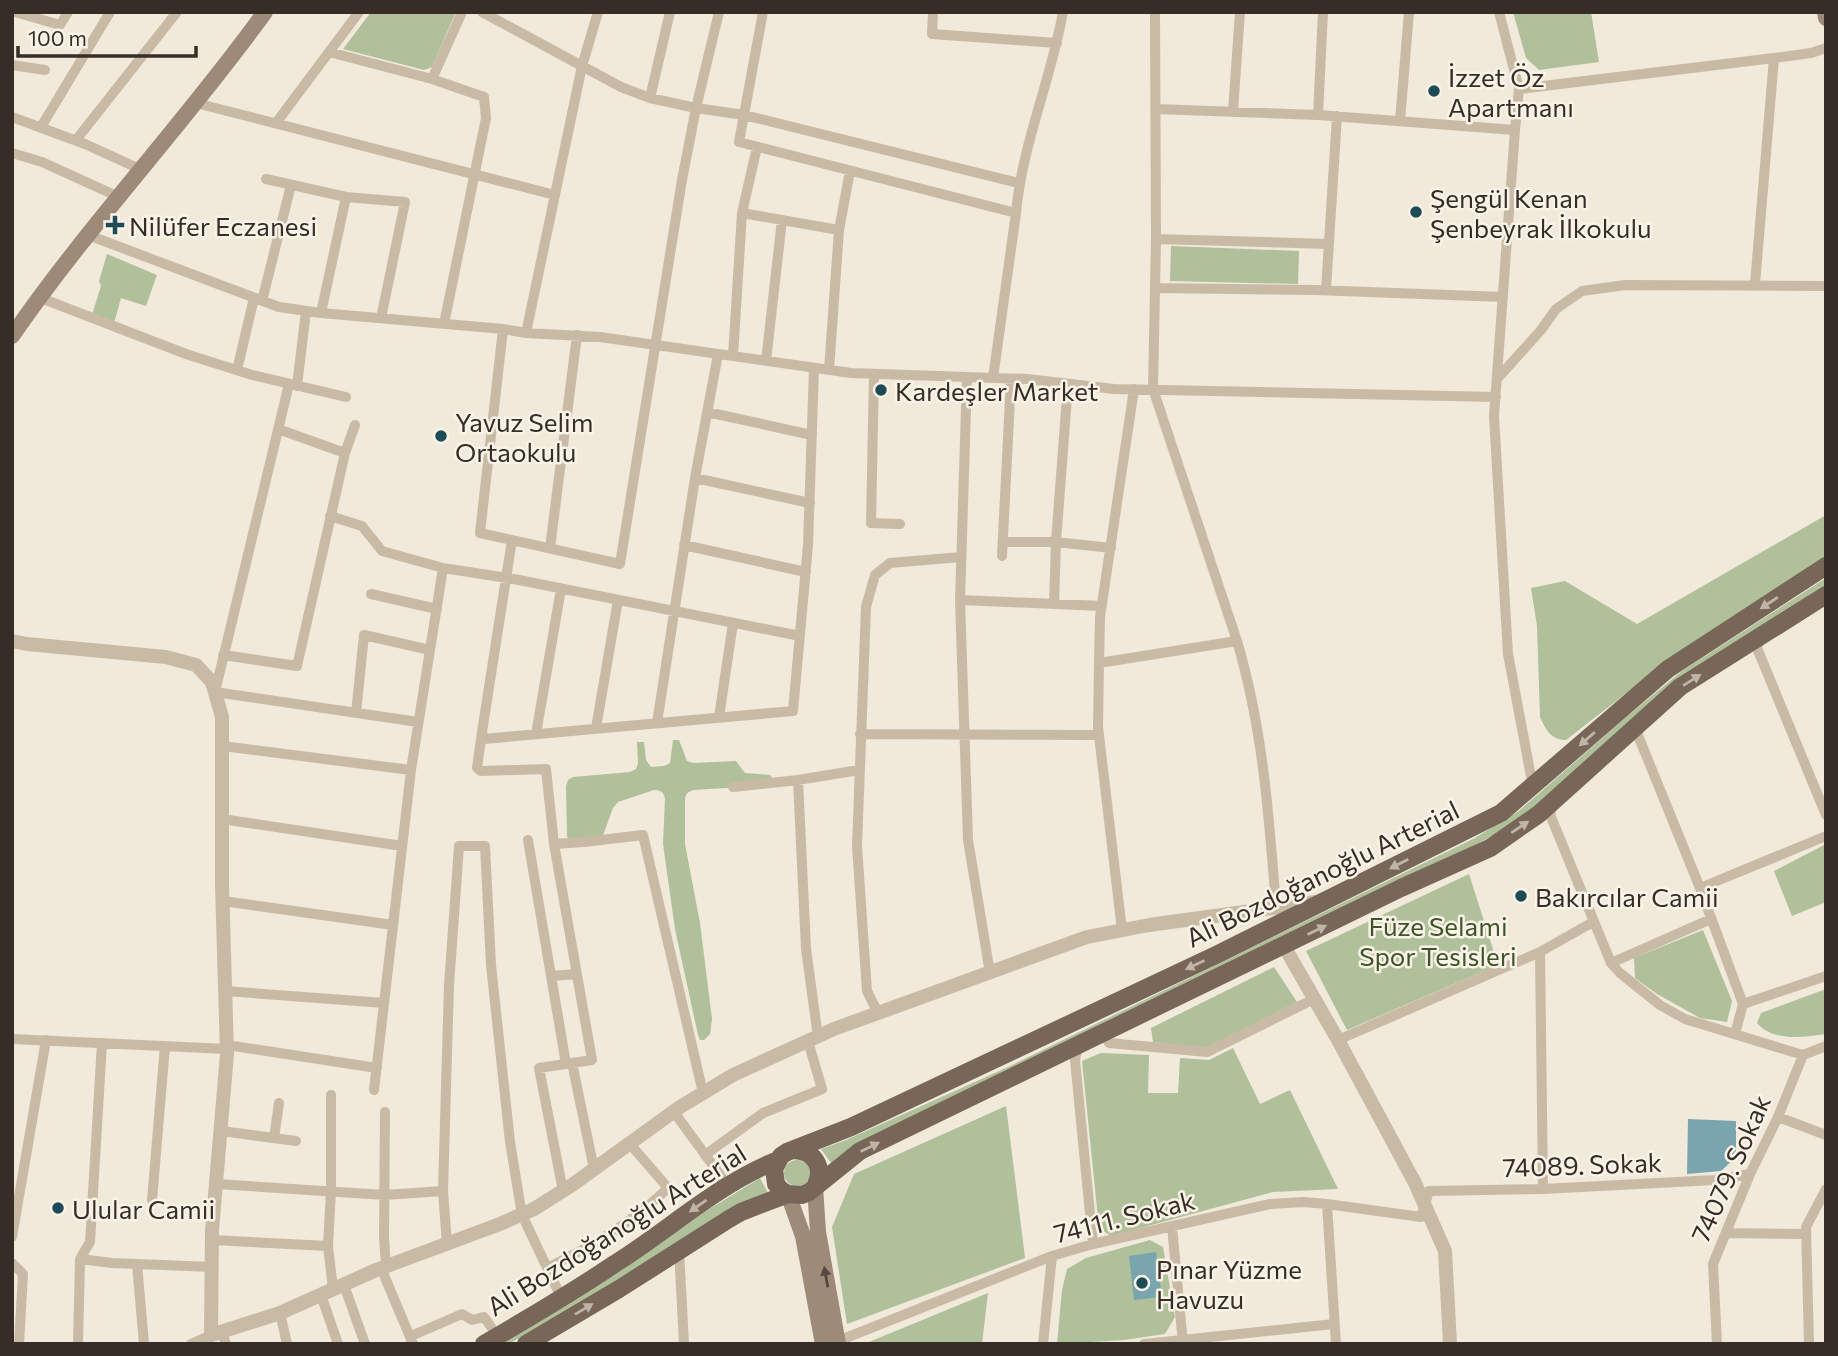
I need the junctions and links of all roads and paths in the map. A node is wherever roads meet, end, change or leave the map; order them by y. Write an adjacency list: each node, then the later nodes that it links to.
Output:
1 (15, 12): 2 (street)
2 (68, 12)
3 (110, 12): 42 (street)
4 (177, 12): 44 (street)
5 (265, 12): 32 (main road)
6 (359, 12): 24 (street)
7 (462, 12): 29 (street)
8 (482, 12): 27 (street)
9 (598, 12): 27 (street)
10 (670, 12): 31 (street)
11 (719, 12): 33 (street)
12 (763, 12): 36 (street)
13 (933, 12): 22 (street)
14 (1063, 12): 22 (street)
15 (1155, 12): 34 (street)
16 (1240, 12): 35 (street)
17 (1323, 12): 37 (street)
18 (1409, 12): 40 (street)
19 (1499, 12): 30 (street)
20 (1825, 12): 21 (main road)
21 (1826, 18)
22 (1057, 43): 51 (street)
23 (1826, 48): 25 (street)
24 (329, 52): 29 (street); 41 (street)
25 (1774, 58): 30 (street); 63 (street)
26 (12, 65): 28 (street)
27 (582, 66): 31 (street); 53 (street)
28 (45, 70)
29 (432, 79): 49 (street)
30 (1519, 89): 43 (street)
31 (650, 98): 33 (street)
32 (196, 103): 41 (street); 47 (main road)
33 (696, 108): 36 (street); 78 (street)
34 (1156, 109): 35 (street); 61 (street)
35 (1233, 111): 37 (street)
36 (744, 115): 45 (street); 51 (street)
37 (1318, 115): 38 (street)
38 (1337, 116): 40 (street); 62 (street)
39 (12, 117): 42 (street)
40 (1400, 121): 43 (street)
41 (276, 123): 49 (street)
42 (41, 127): 44 (street)
43 (1515, 130): 68 (street)
44 (76, 140): 47 (street)
45 (757, 146): 48 (street); 56 (street)
46 (12, 153): 54 (street)
47 (142, 170): 54 (main road)
48 (850, 171): 57 (street); 59 (street)
49 (475, 174): 53 (street); 73 (street)
50 (266, 179): 52 (street)
51 (1018, 183): 57 (street)
52 (291, 184): 55 (street); 69 (street)
53 (555, 195): 75 (street)
54 (119, 197): 60 (main road)
55 (346, 197): 71 (street); 72 (street)
56 (742, 213): 58 (street); 80 (street)
57 (1016, 213): 87 (street)
58 (782, 220): 59 (street); 81 (street)
59 (839, 230): 84 (street)
60 (88, 235): 67 (main road); 69 (street)
61 (1156, 239): 62 (street); 65 (street)
62 (1329, 244): 66 (street)
63 (1755, 284): 64 (street); 89 (street)
64 (1826, 286)
65 (1155, 288): 66 (street); 93 (street)
66 (1326, 290): 68 (street)
67 (38, 297): 77 (main road); 83 (street)
68 (1503, 297): 89 (street)
69 (258, 299): 70 (street); 83 (street)
70 (306, 311): 71 (street); 91 (street)
71 (321, 313): 72 (street)
72 (381, 318): 73 (street)
73 (444, 324): 74 (street)
74 (503, 329): 75 (street); 105 (street)
75 (526, 332): 76 (street)
76 (578, 335): 78 (street); 109 (street)
77 (12, 336)
78 (655, 345): 79 (street); 109 (street)
79 (718, 354): 80 (street); 96 (street)
80 (733, 356): 81 (street)
81 (766, 361): 82 (street)
82 (814, 368): 84 (street); 99 (street)
83 (237, 370): 91 (street)
84 (829, 370): 85 (street)
85 (874, 374): 86 (street); 104 (street)
86 (967, 377): 87 (street); 112 (street)
87 (993, 378): 88 (street)
88 (1011, 379): 90 (street); 106 (street)
89 (1497, 379): 95 (street)
90 (1068, 384): 92 (street); 107 (street)
91 (293, 385): 94 (street); 98 (street)
92 (1134, 389): 93 (street); 110 (street)
93 (1153, 389): 95 (street); 130 (street)
94 (346, 397)
95 (1496, 397): 151 (street)
96 (707, 412): 99 (street); 101 (street)
97 (355, 425): 100 (street)
98 (278, 429): 100 (street); 132 (street)
99 (812, 435): 102 (street)
100 (345, 453): 103 (street)
101 (695, 478): 102 (street); 108 (street)
102 (810, 503): 115 (street)
103 (331, 516): 114 (street); 132 (street)
104 (900, 524)
105 (512, 540): 109 (street); 116 (street)
106 (1003, 542): 107 (street); 111 (street)
107 (1056, 542): 110 (street); 122 (street)
108 (684, 545): 115 (street); 125 (street)
109 (550, 548)
110 (1111, 548): 123 (street)
111 (1002, 556)
112 (961, 557): 121 (street); 144 (street)
113 (1826, 566): 151 (main road, Ali Bozdoğanoğlu Arterial, one-way to 151)
114 (443, 568): 116 (street); 124 (street)
115 (806, 572): 127 (street)
116 (506, 578): 117 (street); 141 (street)
117 (561, 589): 120 (street); 143 (street)
118 (371, 594): 124 (street)
119 (1826, 595): 128 (main road, Ali Bozdoğanoğlu Arterial)
120 (618, 600): 125 (street); 139 (street)
121 (960, 600): 122 (street); 142 (street)
122 (1054, 603): 123 (street)
123 (1102, 606): 133 (street)
124 (436, 610): 131 (street)
125 (673, 611): 126 (street); 138 (street)
126 (733, 622): 127 (street); 136 (street)
127 (800, 636): 136 (street)
128 (1761, 636): 140 (main road, Ali Bozdoğanoğlu Arterial, one-way to 128); 153 (street)
129 (12, 640): 134 (street)
130 (1237, 641): 133 (street); 162 (street)
131 (430, 650): 135 (street); 137 (street)
132 (223, 655): 134 (street)
133 (1099, 663): 145 (street)
134 (215, 692): 135 (street); 146 (street)
135 (356, 713): 137 (street)
136 (719, 717): 138 (street)
137 (418, 722): 147 (street)
138 (657, 723): 139 (street)
139 (596, 728): 143 (street)
140 (1635, 728): 152 (main road, Ali Bozdoğanoğlu Arterial); 159 (street)
141 (482, 732): 143 (street); 157 (street)
142 (965, 733): 144 (street); 145 (street); 170 (street)
143 (536, 734)
144 (860, 734): 148 (street)
145 (1099, 735): 166 (street)
146 (222, 746): 147 (street); 154 (street)
147 (411, 770): 158 (street)
148 (859, 770): 149 (street); 178 (street)
149 (798, 780): 150 (street); 182 (street)
150 (733, 787)
151 (1533, 787): 161 (main road, Ali Bozdoğanoğlu Arterial, one-way to 161)
152 (1550, 805): 164 (street); 167 (main road, Ali Bozdoğanoğlu Arterial, one-way to 152)
153 (1826, 816)
154 (222, 819): 158 (street); 160 (street)
155 (1826, 836): 159 (street)
156 (527, 840): 172 (street)
157 (554, 844): 171 (street); 194 (street)
158 (402, 846): 165 (street)
159 (1700, 888): 163 (street)
160 (223, 901): 165 (street); 174 (street)
161 (1325, 901): 162 (street); 205 (main road, Ali Bozdoğanoğlu Arterial, one-way to 205)
162 (1276, 907): 166 (street)
163 (1712, 919): 169 (street); 177 (street)
164 (1593, 922): 168 (street); 169 (street)
165 (393, 925): 176 (street)
166 (1122, 930): 170 (street)
167 (1284, 946): 175 (street); 179 (main road, Ali Bozdoğanoğlu Arterial)
168 (1540, 953): 184 (street); 213 (street)
169 (1611, 963): 180 (street)
170 (990, 973): 178 (street)
171 (576, 974): 172 (street); 191 (street)
172 (551, 976): 191 (street)
173 (1826, 976): 177 (street)
174 (225, 991): 176 (street); 189 (street)
175 (1314, 999): 179 (street); 184 (street)
176 (384, 1003): 192 (street)
177 (1743, 1004): 180 (street)
178 (878, 1013): 182 (street)
179 (1104, 1034): 187 (main road, Ali Bozdoğanoğlu Arterial)
180 (1735, 1034): 190 (street)
181 (12, 1039): 183 (street)
182 (813, 1039): 194 (street); 206 (street)
183 (46, 1040): 185 (street); 227 (street)
184 (1338, 1040): 222 (street)
185 (102, 1043): 186 (street); 234 (street)
186 (165, 1046): 189 (street); 220 (street)
187 (1078, 1046): 212 (main road, Ali Bozdoğanoğlu Arterial, one-way to 187); 230 (street)
188 (1826, 1046): 190 (street)
189 (227, 1047): 192 (street); 200 (street)
190 (1803, 1055): 199 (street, 74079. Sokak)
191 (569, 1064): 208 (street); 217 (street)
192 (377, 1068): 193 (street)
193 (374, 1090)
194 (704, 1093): 198 (street)
195 (331, 1096): 215 (street)
196 (279, 1103): 202 (street)
197 (385, 1112): 219 (street)
198 (674, 1112): 204 (street); 206 (street)
199 (1778, 1117): 201 (street); 209 (street, 74079. Sokak)
200 (221, 1130): 202 (street); 210 (street)
201 (1826, 1135)
202 (274, 1138): 203 (street)
203 (296, 1141)
204 (630, 1143): 208 (street); 239 (street)
205 (794, 1150): 207 (main road); 212 (main road)
206 (705, 1155): 211 (street)
207 (778, 1160): 211 (main road, Ali Bozdoğanoğlu Arterial); 218 (main road)
208 (594, 1170): 217 (street)
209 (1750, 1174): 213 (street, 74089. Sokak); 225 (street, 74079. Sokak)
210 (216, 1184): 215 (street); 228 (street)
211 (728, 1186): 241 (main road, Ali Bozdoğanoğlu Arterial, one-way to 241)
212 (815, 1187): 218 (main road); 248 (main road, one-way to 212)
213 (1543, 1189): 222 (street, 74089. Sokak)
214 (1826, 1189): 226 (street)
215 (331, 1191): 219 (street); 231 (street)
216 (443, 1191): 219 (street); 223 (street); 229 (street)
217 (562, 1191): 223 (street)
218 (788, 1194): 232 (main road, Ali Bozdoğanoğlu Arterial); 248 (main road)
219 (384, 1195): 238 (street)
220 (152, 1200)
221 (1327, 1204): 222 (street, 74111. Sokak); 224 (street, 74111. Sokak); 243 (street)
222 (1425, 1204): 261 (street)
223 (522, 1214): 229 (street); 239 (street)
224 (1172, 1226): 230 (street, 74111. Sokak); 247 (street)
225 (1726, 1234): 226 (street); 262 (street, 74079. Sokak)
226 (1806, 1234): 263 (street)
227 (12, 1237)
228 (212, 1240): 231 (street); 237 (street)
229 (447, 1244): 238 (street)
230 (1093, 1244): 233 (street, 74111. Sokak)
231 (328, 1246): 240 (street)
232 (679, 1250): 256 (main road, Ali Bozdoğanoğlu Arterial, one-way to 232); 257 (street)
233 (1052, 1256): 248 (street, 74111. Sokak); 258 (street)
234 (80, 1259): 236 (street); 250 (street)
235 (12, 1263): 249 (street)
236 (137, 1264): 237 (street); 251 (street)
237 (212, 1267): 245 (street)
238 (384, 1267): 240 (street); 246 (street)
239 (547, 1268): 241 (street)
240 (332, 1290): 242 (street); 254 (street); 255 (street)
241 (561, 1297): 244 (main road, Ali Bozdoğanoğlu Arterial)
242 (280, 1313): 245 (street); 253 (street)
243 (1334, 1324): 247 (street); 260 (street)
244 (487, 1336): 246 (street)
245 (220, 1337): 252 (street)
246 (412, 1340)
247 (1183, 1341): 259 (street)
248 (833, 1343)
249 (19, 1344)
250 (78, 1344)
251 (144, 1344)
252 (191, 1344)
253 (287, 1344)
254 (338, 1344)
255 (365, 1344)
256 (526, 1344)
257 (684, 1344)
258 (1043, 1344)
259 (1144, 1344)
260 (1336, 1344)
261 (1450, 1344)
262 (1717, 1344)
263 (1809, 1344)

